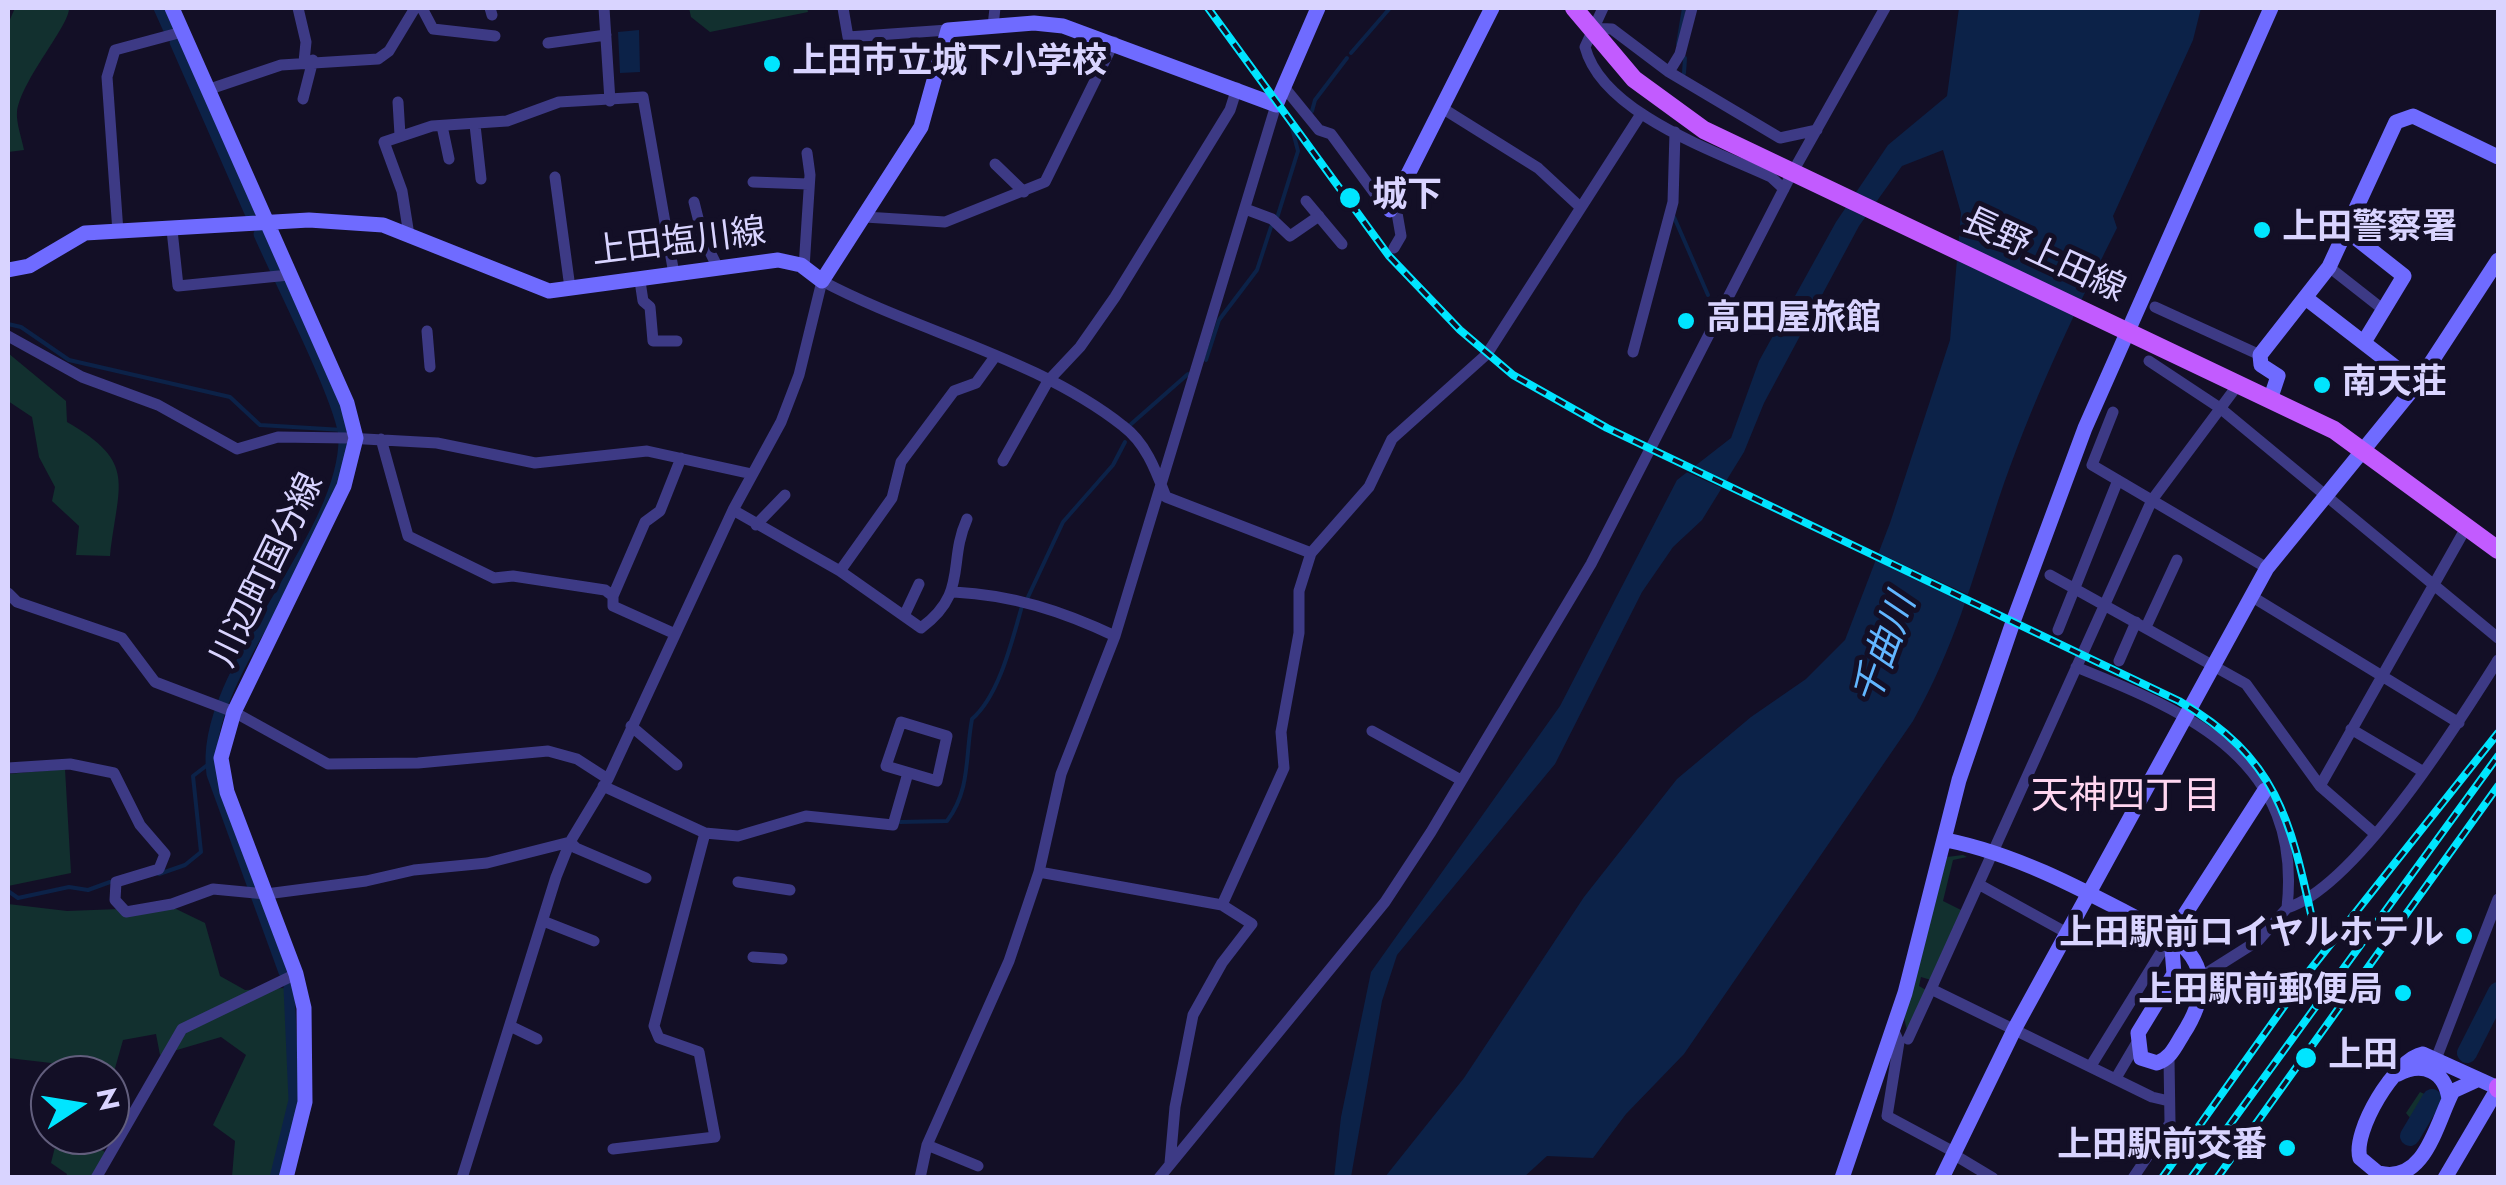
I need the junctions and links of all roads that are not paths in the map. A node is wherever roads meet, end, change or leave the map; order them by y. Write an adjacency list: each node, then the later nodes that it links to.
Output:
1 (172, 8): 17 (street, 川辺町国分線)
2 (298, 8): 22 (street)
3 (419, 8): 19 (street); 22 (street)
4 (604, 8): 18 (street)
5 (847, 8): 16 (street)
6 (995, 8): 14 (street)
7 (1318, 8): 24 (street)
8 (1492, 8): 31 (street)
9 (1574, 8): 15 (main road, 長野上田線)
10 (1602, 8): 15 (street)
11 (1692, 8): 23 (street)
12 (1886, 8): 35 (street)
13 (2271, 8): 76 (street)
14 (993, 26): 16 (street); 20 (street)
15 (1592, 28): 23 (street); 32 (street); 44 (main road, 長野上田線)
16 (948, 30): 54 (street)
17 (182, 32): 26 (street, 川辺町国分線); 58 (street)
18 (606, 35): 21 (street); 28 (street)
19 (495, 36)
20 (1114, 42): 25 (street); 47 (street)
21 (548, 43)
22 (308, 61): 26 (street); 27 (street)
23 (1669, 72): 35 (street)
24 (1284, 87): 30 (street); 52 (street)
25 (1237, 88): 30 (street); 85 (street)
26 (207, 90): 55 (street, 川辺町国分線)
27 (303, 98)
28 (610, 101): 33 (street); 67 (street)
29 (398, 102): 37 (street)
30 (1276, 105): 51 (street)
31 (1442, 108): 50 (street); 52 (street)
32 (1641, 114): 36 (street); 50 (street)
33 (475, 125): 34 (street); 43 (street)
34 (442, 126): 37 (street); 40 (street)
35 (1818, 130): 44 (street)
36 (1675, 132): 44 (street); 80 (street)
37 (400, 135): 59 (street)
38 (806, 153): 46 (street)
39 (2498, 157): 57 (street)
40 (449, 160)
41 (995, 164): 47 (street)
42 (555, 177): 71 (street)
43 (482, 179)
44 (1791, 181): 76 (main road, 長野上田線); 141 (street)
45 (753, 182): 46 (street)
46 (808, 184): 65 (street)
47 (1024, 192): 54 (street)
48 (1306, 201): 53 (street)
49 (694, 202): 64 (street)
50 (1579, 206): 107 (street)
51 (1248, 210): 53 (street); 98 (street)
52 (1390, 210): 61 (street)
53 (1319, 216): 60 (street)
54 (865, 217): 69 (street)
55 (266, 224): 56 (street, 上田塩川線); 59 (street, 上田塩川線); 68 (street, 川辺町国分線)
56 (172, 230): 58 (street, 上田塩川線); 68 (street)
57 (2347, 230): 63 (street); 74 (street)
58 (118, 232): 66 (street, 上田塩川線)
59 (409, 235): 71 (street, 上田塩川線)
60 (1342, 244)
61 (1394, 248)
62 (2498, 260): 87 (street)
63 (2328, 267): 72 (street); 74 (street)
64 (718, 268): 65 (street, 上田塩川線); 67 (street, 上田塩川線)
65 (804, 268): 69 (street, 上田塩川線)
66 (8, 270)
67 (674, 274): 70 (street, 上田塩川線)
68 (288, 275): 91 (street, 川辺町国分線)
69 (822, 281): 82 (street); 96 (street)
70 (640, 282): 71 (street, 上田塩川線); 78 (street)
71 (570, 288)
72 (2307, 299): 79 (street); 81 (street)
73 (2155, 307): 81 (street)
74 (2385, 311): 79 (street)
75 (426, 331): 84 (street)
76 (2129, 333): 86 (main road, 長野上田線); 147 (street)
77 (8, 336): 91 (street)
78 (677, 341)
79 (2364, 342): 87 (street)
80 (1633, 352)
81 (2260, 355): 88 (street)
82 (994, 358): 85 (street); 110 (street)
83 (2149, 361): 89 (street)
84 (430, 367)
85 (1048, 381): 95 (street); 98 (street)
86 (2240, 382): 88 (main road, 長野上田線); 89 (street)
87 (2417, 384): 93 (street)
88 (2270, 397): 93 (main road, 長野上田線)
89 (2220, 408): 100 (street); 101 (street)
90 (2113, 412): 97 (street)
91 (347, 438): 92 (street); 131 (street, 川辺町国分線)
92 (381, 440): 94 (street); 117 (street)
93 (2363, 448): 100 (street); 105 (main road, 長野上田線)
94 (682, 458): 96 (street); 117 (street)
95 (1003, 462)
96 (752, 474): 102 (street)
97 (2118, 480): 101 (street); 114 (street)
98 (1161, 484): 107 (street); 124 (street)
99 (785, 495): 104 (street)
100 (2324, 496): 109 (street); 113 (street)
101 (2152, 500): 109 (street); 119 (street)
102 (732, 510): 104 (street); 123 (street)
103 (967, 518): 115 (street)
104 (756, 526): 110 (street)
105 (2468, 526): 106 (main road, 長野上田線); 113 (street)
106 (2498, 550)
107 (1311, 554): 158 (street)
108 (2177, 560): 121 (street)
109 (2266, 568): 118 (street)
110 (840, 571): 120 (street)
111 (2050, 575): 114 (street)
112 (919, 584): 120 (street)
113 (2432, 584): 125 (street); 130 (street)
114 (2076, 589): 119 (street); 122 (street)
115 (954, 592): 120 (street); 124 (street)
116 (8, 593): 131 (street)
117 (614, 596): 123 (street)
118 (2252, 596): 128 (street); 130 (street)
119 (2106, 605): 121 (street); 129 (street)
120 (904, 616)
121 (2141, 624): 127 (street); 128 (street)
122 (2058, 630)
123 (673, 633): 134 (street)
124 (1115, 636): 150 (street)
125 (2498, 638)
126 (2498, 660): 133 (street)
127 (2120, 661)
128 (2214, 666): 132 (street); 143 (street)
129 (2076, 668): 132 (street); 149 (street)
130 (2380, 676): 133 (street); 135 (street)
131 (234, 712): 142 (street); 155 (street, 川辺町国分線)
132 (2185, 716): 144 (street); 156 (street)
133 (2459, 723): 139 (street)
134 (631, 726): 137 (street); 142 (street)
135 (2351, 729): 139 (street); 143 (street)
136 (1372, 732): 141 (street)
137 (676, 765)
138 (8, 768): 155 (street)
139 (2422, 771): 146 (street)
140 (908, 773): 140 (street); 145 (street)
141 (1462, 780): 191 (street)
142 (606, 783): 145 (street); 148 (street)
143 (2320, 786): 146 (street)
144 (2265, 790): 159 (street); 163 (street)
145 (705, 833): 189 (street)
146 (2374, 833): 159 (street)
147 (1946, 840): 149 (street); 174 (street)
148 (570, 842): 151 (street); 155 (street); 160 (street)
149 (1996, 852): 153 (street); 156 (street)
150 (1039, 872): 158 (street); 188 (street)
151 (646, 878)
152 (738, 882): 154 (street)
153 (1980, 885): 161 (street); 169 (street)
154 (790, 890)
155 (257, 893): 167 (street, 川辺町国分線)
156 (2089, 894): 161 (street); 163 (street)
157 (2498, 901): 179 (street)
158 (1222, 905): 191 (street)
159 (2287, 908): 166 (street)
160 (543, 921): 162 (street); 172 (street)
161 (2068, 932): 173 (street)
162 (594, 941)
163 (2167, 942): 166 (street); 168 (street); 170 (street)
164 (753, 957): 165 (street)
165 (782, 959)
166 (2201, 973): 168 (street); 178 (street)
167 (296, 974): 195 (street); 196 (street, 川辺町国分線)
168 (2174, 974): 171 (street)
169 (1931, 989): 173 (street); 176 (street)
170 (2136, 994): 171 (street); 180 (street)
171 (2154, 1006): 177 (street)
172 (510, 1026): 175 (street); 197 (street)
173 (2015, 1028): 180 (street); 190 (street)
174 (1893, 1029): 190 (street); 200 (street)
175 (537, 1039)
176 (1908, 1039)
177 (2136, 1044): 178 (street); 182 (street)
178 (2169, 1058): 187 (street)
179 (2436, 1059): 181 (street); 183 (street)
180 (2092, 1064): 182 (street)
181 (2456, 1069): 184 (street); 186 (street)
182 (2116, 1078): 187 (street)
183 (2391, 1079): 186 (street); 193 (street)
184 (2477, 1080): 185 (street); 186 (street)
185 (2498, 1088): 204 (street)
186 (2453, 1092): 194 (street)
187 (2169, 1101): 203 (street)
188 (928, 1145): 192 (street); 198 (street)
189 (613, 1149)
190 (1954, 1153): 201 (street); 202 (street)
191 (1170, 1163): 199 (street)
192 (978, 1166)
193 (2381, 1175): 194 (street)
194 (2408, 1175)
195 (96, 1178)
196 (286, 1178)
197 (462, 1178)
198 (920, 1178)
199 (1159, 1178)
200 (1842, 1178)
201 (1942, 1178)
202 (1994, 1178)
203 (2133, 1178)
204 (2445, 1178)

